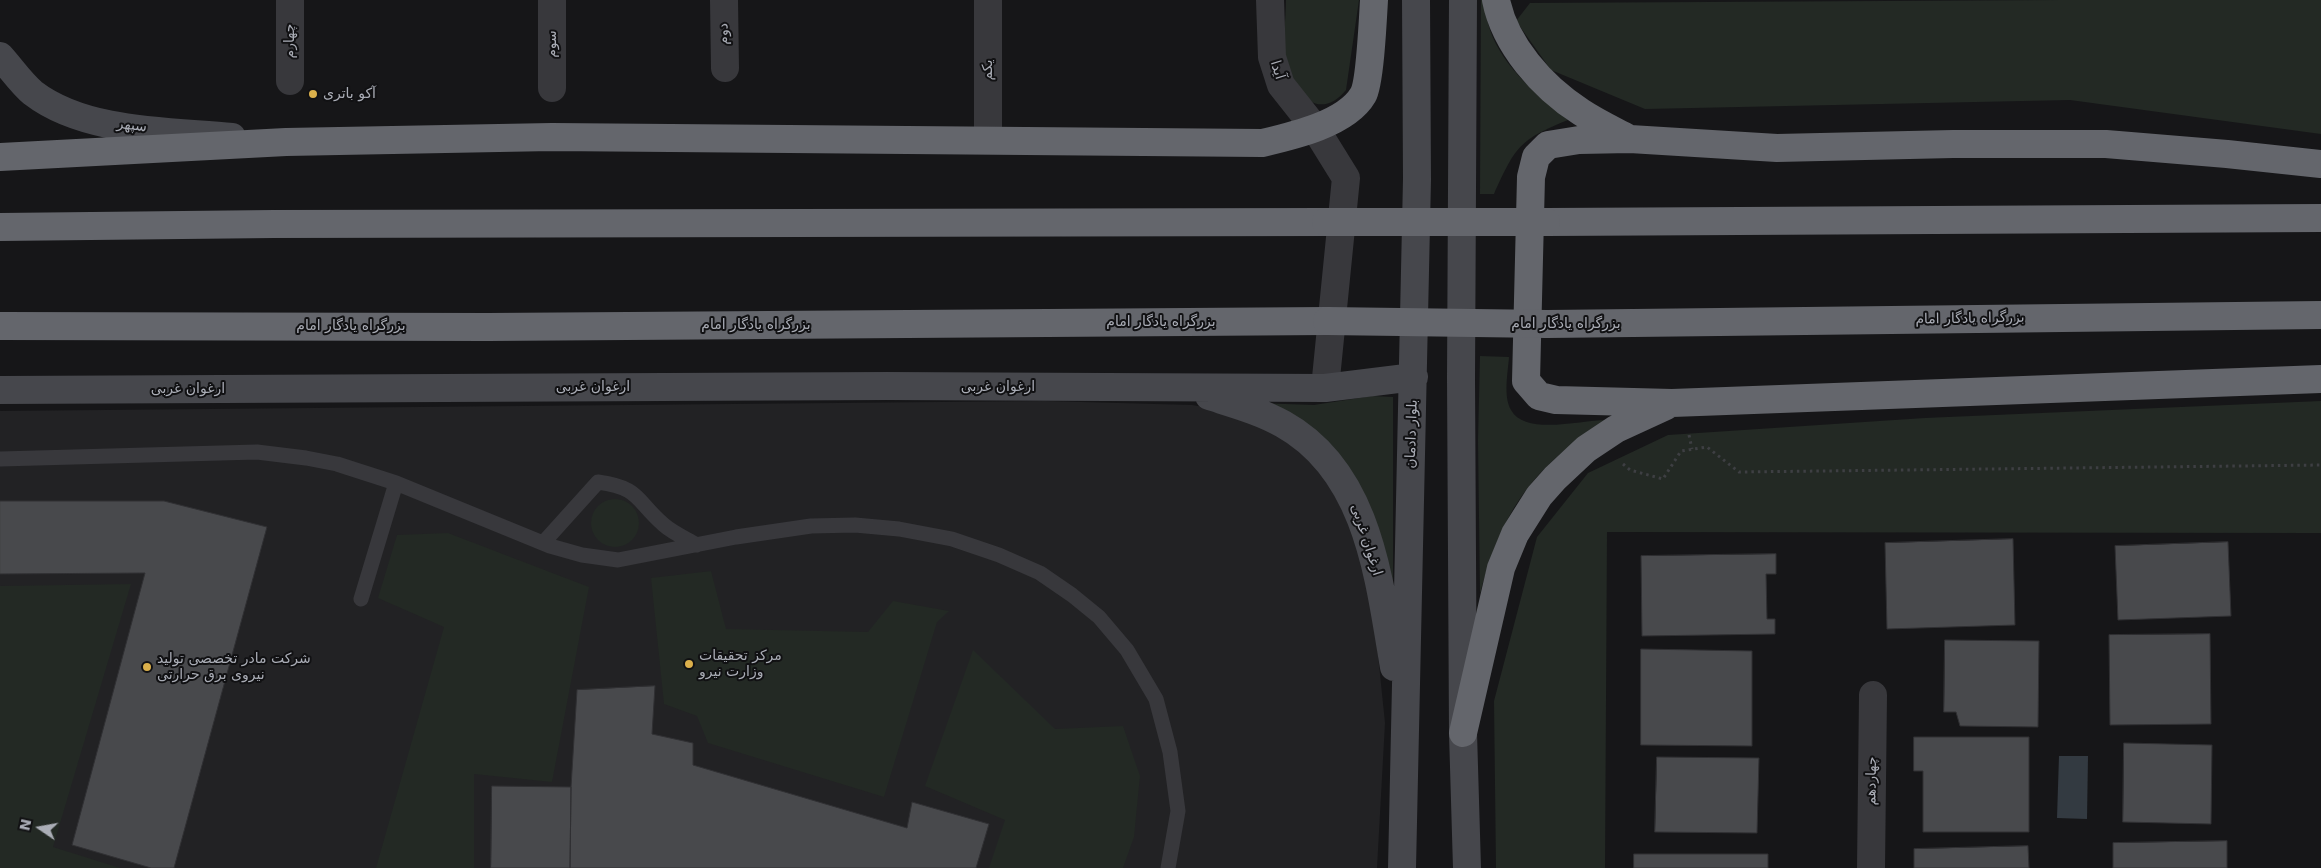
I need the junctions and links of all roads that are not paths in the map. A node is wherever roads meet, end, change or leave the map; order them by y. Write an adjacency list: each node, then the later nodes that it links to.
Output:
1 (290, 0): 12 (street, چهارم)
2 (552, 0): 13 (street, سوم)
3 (724, 0): 11 (street, دوم)
4 (988, 0): 16 (street, یکم)
5 (1270, 0): 14 (street, آیدا)
6 (1374, 0): 14 (highway)
7 (1416, 0): 24 (street, بلوار دادمان)
8 (1464, 0): 37 (street)
9 (1496, 0): 15 (highway)
10 (0, 56): 17 (street, سپهر)
11 (725, 68)
12 (290, 81)
13 (552, 88)
14 (1315, 128): 16 (highway); 27 (street, آیدا)
15 (1630, 139): 19 (highway); 29 (highway)
16 (988, 140): 17 (highway)
17 (286, 142): 18 (highway)
18 (0, 157)
19 (2321, 164)
20 (2321, 218): 21 (highway, bridge)
21 (0, 228)
22 (2321, 315): 23 (highway, بزرگراه یادگار امام, bridge)
23 (0, 326)
24 (1414, 377): 27 (street, ارغوان غربی); 36 (street, بلوار دادمان)
25 (2321, 378): 29 (highway)
26 (1186, 388): 27 (street, ارغوان غربی); 28 (street, ارغوان غربی); 36 (street, ارغوان غربی)
27 (1325, 388)
28 (0, 390)
29 (1672, 404): 37 (highway)
30 (0, 460): 31 (lane)
31 (396, 483): 32 (lane); 34 (lane)
32 (543, 543): 33 (lane); 33 (lane)
33 (697, 545): 38 (lane)
34 (361, 599)
35 (1873, 695): 41 (street, چهاردهم)
36 (1404, 727): 39 (street, بلوار دادمان)
37 (1463, 733): 40 (street)
38 (1168, 868)
39 (1402, 868)
40 (1467, 868)
41 (1871, 868)

